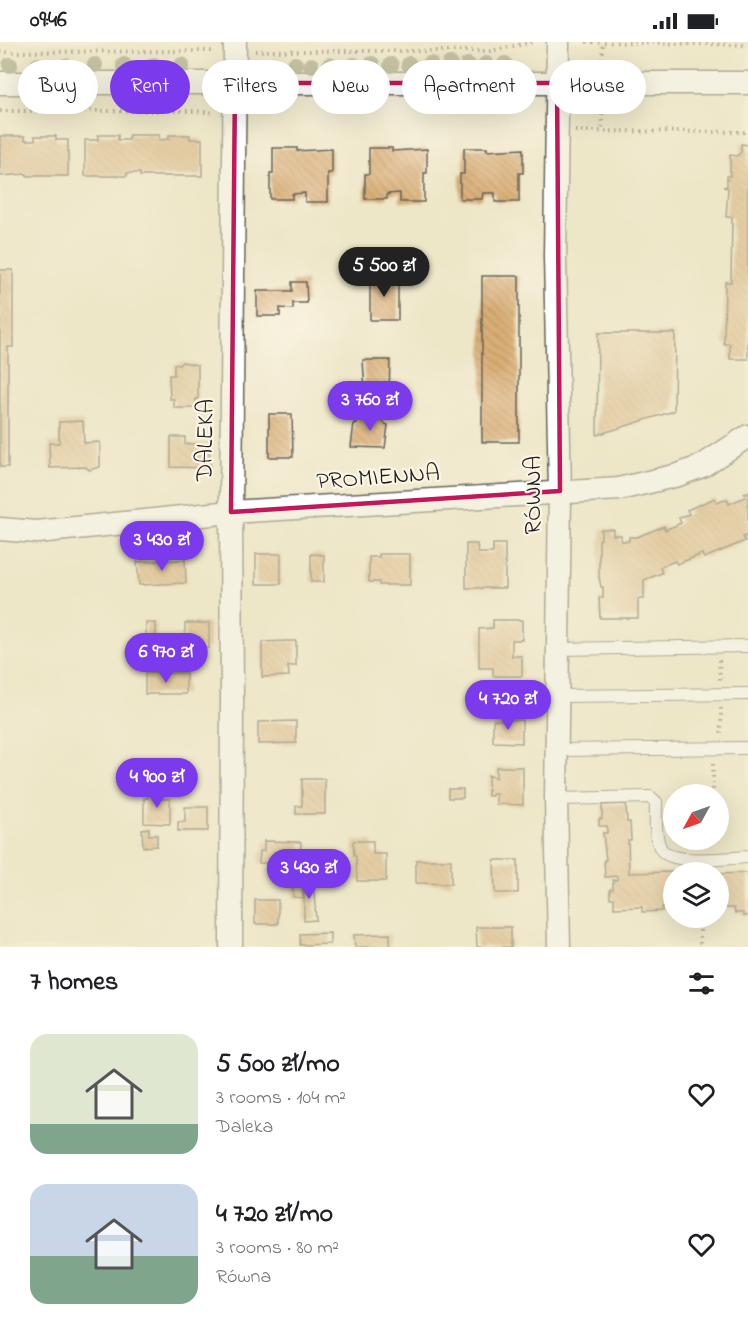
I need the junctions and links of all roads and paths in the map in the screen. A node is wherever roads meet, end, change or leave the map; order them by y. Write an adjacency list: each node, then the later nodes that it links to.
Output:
1 (533, 42): 6 (path)
2 (558, 42): 8 (street, RÓWNA)
3 (586, 42): 4 (path)
4 (603, 42): 5 (path)
5 (748, 45)
6 (235, 46): 7 (path)
7 (0, 52)
8 (558, 60)
9 (0, 83): 10 (street)
10 (202, 83)
11 (299, 83): 12 (street)
12 (549, 83)
13 (646, 83): 14 (street)
14 (748, 83)
15 (0, 111): 16 (path)
16 (202, 112)
17 (235, 114): 23 (street, DALEKA)
18 (558, 114): 19 (street, RÓWNA)
19 (558, 130): 20 (path); 22 (street, RÓWNA)
20 (748, 132)
21 (748, 436): 22 (street, PROMIENNA)
22 (560, 491): 23 (street, PROMIENNA); 27 (street, RÓWNA)
23 (231, 512): 24 (street, PROMIENNA); 38 (street, DALEKA)
24 (0, 529)
25 (748, 646): 26 (lane)
26 (718, 647): 27 (lane); 29 (path)
27 (558, 649): 30 (street, RÓWNA)
28 (748, 693): 29 (lane)
29 (720, 694): 30 (lane); 31 (path)
30 (558, 696): 33 (street, RÓWNA)
31 (717, 748): 32 (lane); 33 (lane); 34 (path)
32 (748, 748)
33 (557, 750): 35 (street, RÓWNA)
34 (713, 784)
35 (556, 799): 36 (lane); 39 (street, RÓWNA)
36 (748, 857)
37 (700, 928): 40 (path)
38 (231, 947)
39 (559, 947)
40 (700, 947)

